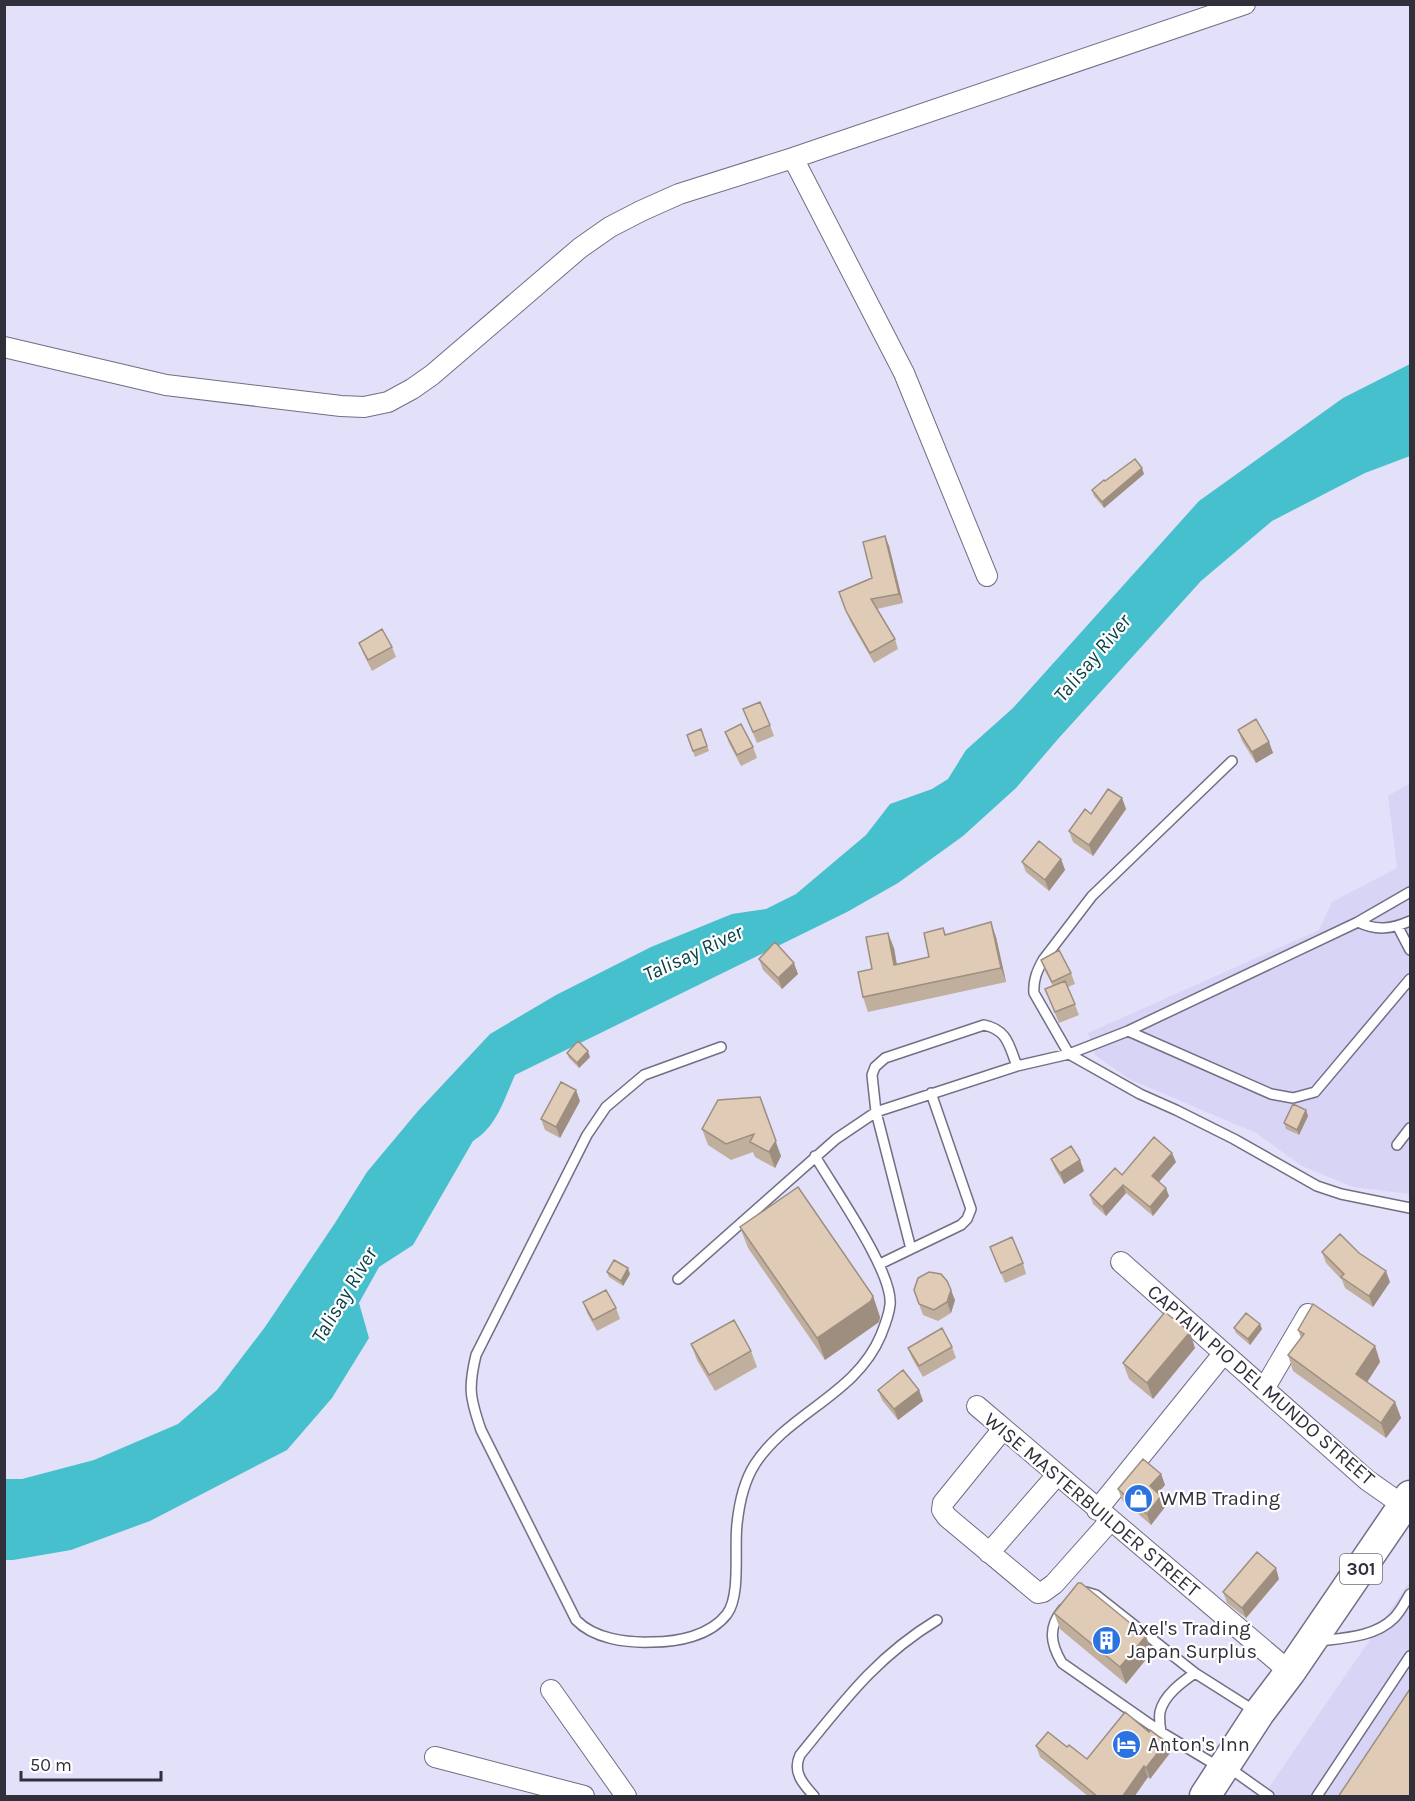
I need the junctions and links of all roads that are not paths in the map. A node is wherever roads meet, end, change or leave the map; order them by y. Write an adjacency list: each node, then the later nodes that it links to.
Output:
1 (1245, 4): 2 (street)
2 (793, 158): 3 (street); 4 (street)
3 (4, 347)
4 (987, 576)
5 (1232, 760): 14 (lane)
6 (1410, 892): 8 (lane)
7 (1410, 921): 9 (lane)
8 (1358, 922): 9 (lane); 12 (lane)
9 (1398, 927): 10 (lane)
10 (1410, 950)
11 (1410, 979): 12 (lane)
12 (1128, 1031): 14 (lane)
13 (721, 1047): 24 (lane)
14 (1069, 1054): 15 (lane); 21 (lane)
15 (1017, 1066): 16 (lane); 17 (lane)
16 (931, 1093): 17 (lane); 22 (lane)
17 (876, 1112): 20 (lane); 22 (lane)
18 (1410, 1128): 19 (lane)
19 (1398, 1145)
20 (815, 1156): 24 (lane); 25 (lane)
21 (1410, 1208)
22 (911, 1249): 24 (lane)
23 (1121, 1262): 27 (street, CAPTAIN PIO DEL MUNDO STREET)
24 (880, 1264)
25 (678, 1280)
26 (1308, 1314): 28 (street)
27 (1224, 1353): 28 (street, CAPTAIN PIO DEL MUNDO STREET); 33 (street)
28 (1264, 1389): 32 (street, CAPTAIN PIO DEL MUNDO STREET)
29 (977, 1406): 30 (street, WISE MASTERBUILDER STREET)
30 (1003, 1429): 31 (street, WISE MASTERBUILDER STREET); 34 (street)
31 (1057, 1475): 33 (street, WISE MASTERBUILDER STREET); 34 (street)
32 (1407, 1501): 37 (main road, 301)
33 (1104, 1516): 34 (street); 39 (street, WISE MASTERBUILDER STREET)
34 (989, 1553)
35 (1410, 1594): 37 (lane)
36 (937, 1620): 48 (lane)
37 (1311, 1642): 39 (main road, 301)
38 (1410, 1656): 50 (lane)
39 (1290, 1672): 42 (main road, 301)
40 (1195, 1673): 42 (lane); 43 (lane); 43 (lane)
41 (551, 1690): 47 (street)
42 (1259, 1713): 45 (main road, 301)
43 (1161, 1732): 45 (lane)
44 (435, 1757): 46 (street)
45 (1220, 1781): 49 (lane)
46 (584, 1797)
47 (626, 1797)
48 (814, 1797)
49 (1269, 1797)
50 (1317, 1797)

